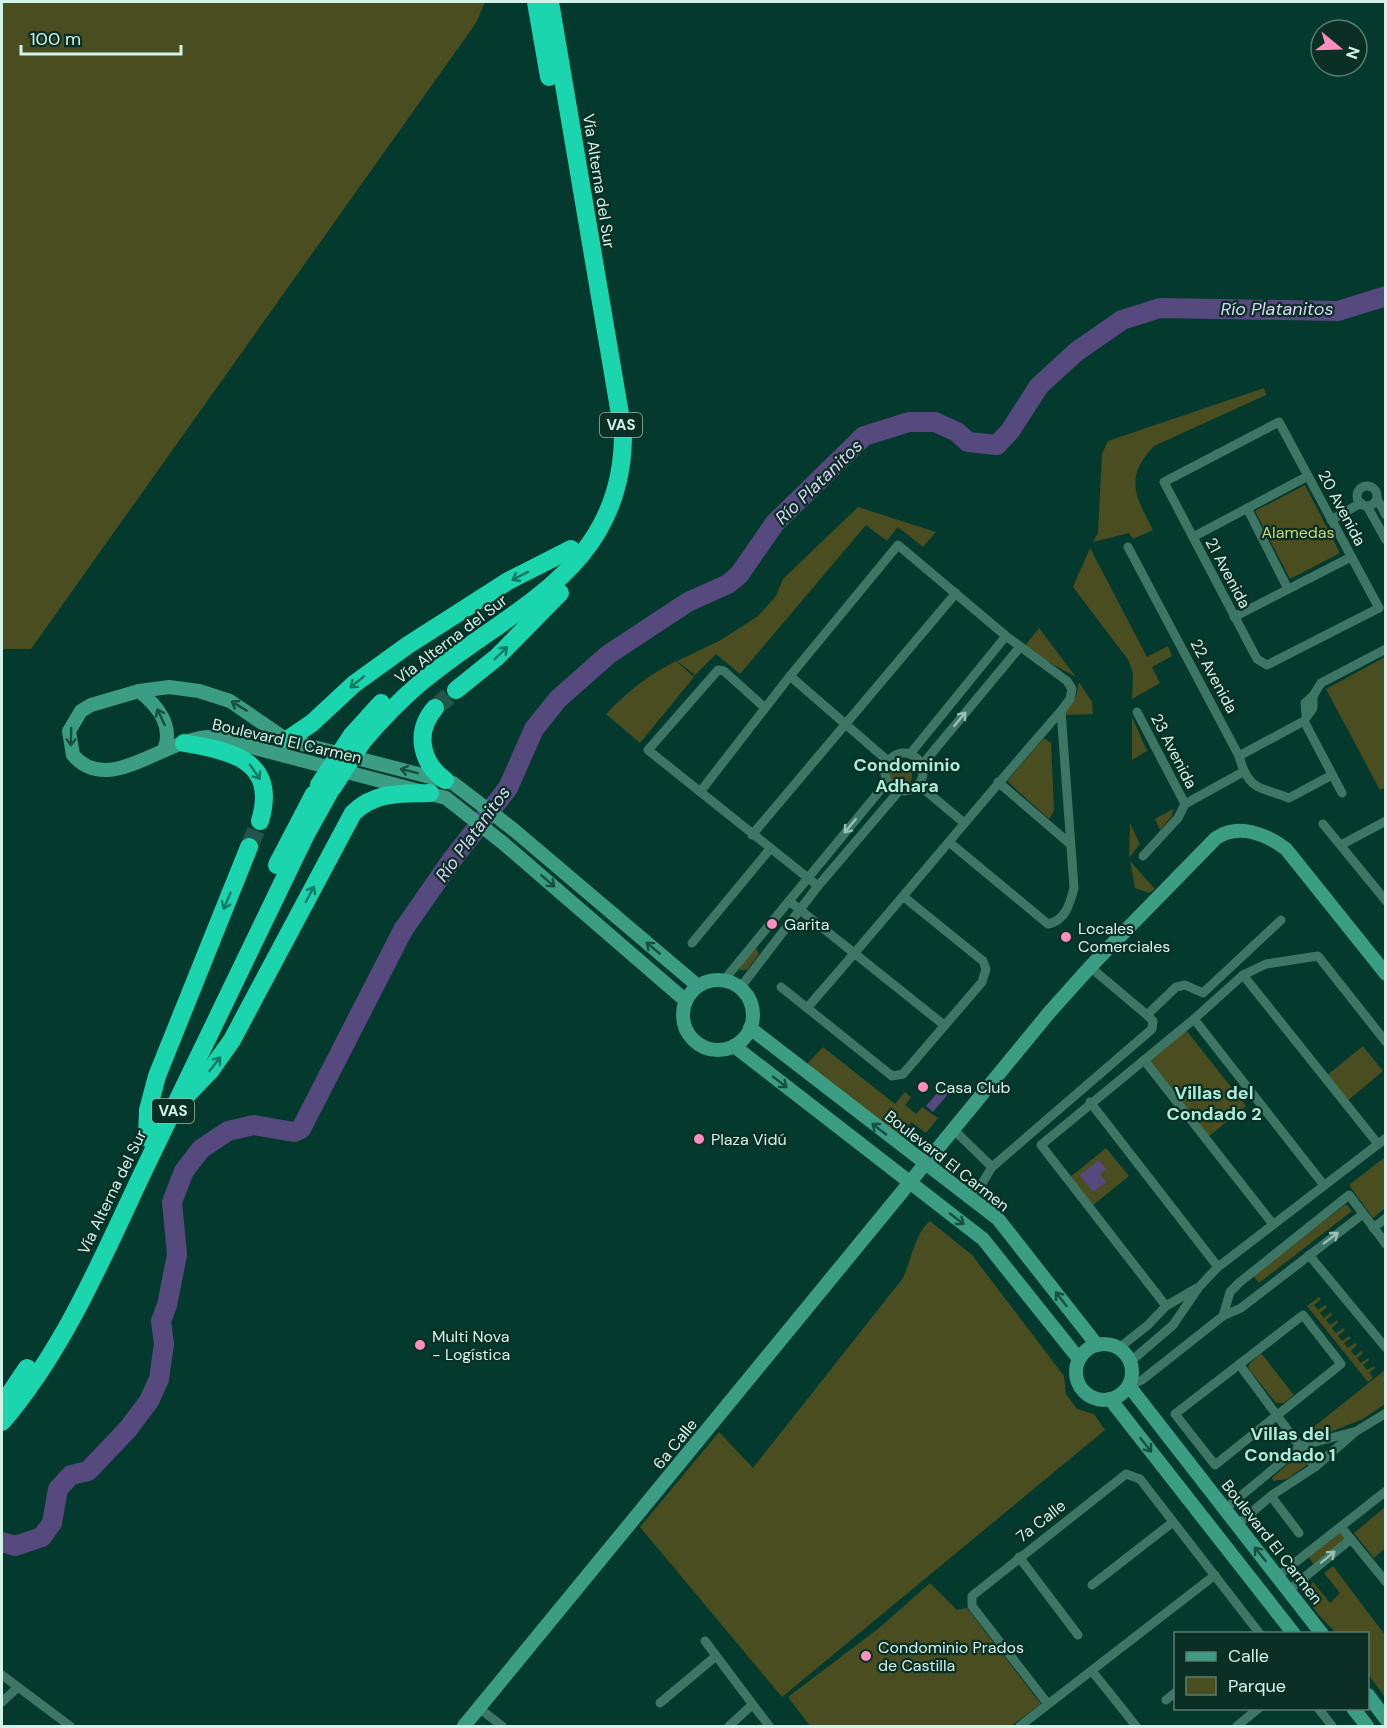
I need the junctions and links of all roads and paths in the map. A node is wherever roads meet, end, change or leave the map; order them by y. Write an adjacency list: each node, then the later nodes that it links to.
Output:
1 (536, 2): 14 (highway, Vía Alterna del Sur / VAS)
2 (550, 2): 3 (highway, Vía Alterna del Sur / VAS)
3 (622, 454): 24 (highway, one-way to 3); 32 (highway, Vía Alterna del Sur / VAS)
4 (1308, 476): 5 (street, 20 Avenida); 8 (street); 10 (street, 20 Avenida)
5 (1164, 482): 11 (street, 21 Avenida)
6 (1377, 499): 7 (street); 7 (street); 9 (street)
7 (1362, 502): 10 (street); 12 (street)
8 (1247, 508): 11 (street); 16 (street)
9 (1386, 515)
10 (1330, 518): 15 (street, 20 Avenida)
11 (1192, 537): 18 (street, 21 Avenida)
12 (1386, 540)
13 (1128, 548): 37 (street, 22 Avenida)
14 (572, 549): 32 (highway, Vía Alterna del Sur / VAS); 33 (highway, one-way to 33)
15 (1351, 557): 16 (street); 22 (street, 20 Avenida)
16 (1288, 589): 18 (street)
17 (956, 592): 19 (street); 23 (street); 31 (street)
18 (1234, 616): 22 (street, 21 Avenida)
19 (1006, 636): 20 (street); 36 (street)
20 (1020, 647): 28 (street); 39 (street, one-way to 20)
21 (1386, 650): 30 (street)
22 (1275, 663)
23 (790, 676): 27 (street); 31 (street)
24 (456, 690)
25 (139, 691): 33 (main road, Boulevard El Carmen, one-way to 25); 35 (main road, one-way to 25); 35 (main road, Boulevard El Carmen, one-way to 35)
26 (435, 708): 42 (highway)
27 (765, 708): 48 (street); 48 (street)
28 (1061, 711): 44 (street); 58 (street)
29 (1137, 712): 51 (street, 23 Avenida)
30 (1305, 718): 37 (street); 41 (street)
31 (845, 721): 38 (street); 56 (street)
32 (357, 739): 46 (highway, Vía Alterna del Sur / VAS, bridge)
33 (287, 740): 42 (main road, Boulevard El Carmen, one-way to 33)
34 (184, 743): 35 (main road, Boulevard El Carmen); 49 (main road, Boulevard El Carmen); 52 (highway, one-way to 52)
35 (164, 750)
36 (910, 754): 38 (street); 39 (street)
37 (1239, 756): 40 (street, 22 Avenida)
38 (888, 761): 43 (street)
39 (922, 765): 45 (street)
40 (1243, 772): 41 (street); 51 (street)
41 (1332, 775): 50 (street)
42 (445, 780): 79 (main road, Boulevard El Carmen, one-way to 42)
43 (888, 782): 47 (street); 63 (street, one-way to 63)
44 (998, 782): 54 (street); 58 (street)
45 (919, 785): 47 (street); 54 (street)
46 (325, 788): 92 (highway, Vía Alterna del Sur / VAS); 94 (highway, Vía Alterna del Sur / VAS)
47 (899, 791): 64 (street)
48 (700, 792): 56 (street)
49 (430, 793): 82 (main road, Boulevard El Carmen, one-way to 82); 92 (highway, one-way to 49)
50 (1342, 793)
51 (1185, 804): 62 (street)
52 (260, 821)
53 (1386, 821): 59 (street)
54 (963, 822): 57 (street)
55 (1323, 824): 59 (street)
56 (752, 835): 61 (street)
57 (949, 842): 58 (street); 66 (street)
58 (1069, 843)
59 (1341, 845): 65 (street)
60 (249, 847): 94 (highway, one-way to 94)
61 (770, 849): 63 (street); 72 (street)
62 (1143, 856)
63 (807, 877): 64 (street); 67 (street)
64 (818, 886): 69 (street)
65 (1382, 891): 68 (street)
66 (904, 897): 74 (street); 86 (street)
67 (789, 901): 69 (street); 71 (street)
68 (1386, 901)
69 (800, 909): 73 (street); 74 (street)
70 (1281, 920): 84 (street)
71 (756, 939): 73 (street); 78 (street)
72 (692, 943)
73 (768, 950): 81 (street)
74 (856, 952): 83 (street); 86 (street)
75 (1089, 967): 76 (main road, 6a Calle); 84 (street); 93 (main road, 6a Calle)
76 (1386, 974)
77 (1243, 975): 85 (street); 88 (street); 95 (street)
78 (724, 980): 79 (main road); 81 (main road)
79 (698, 986): 82 (main road)
80 (781, 987): 83 (street)
81 (740, 988): 87 (main road)
82 (686, 1001): 89 (main road)
83 (807, 1008): 86 (street)
84 (1147, 1015): 97 (street)
85 (1194, 1019): 90 (street); 99 (street)
86 (944, 1025)
87 (750, 1028): 89 (main road); 96 (main road, Boulevard El Carmen, one-way to 87)
88 (1386, 1042)
89 (734, 1046): 98 (main road, one-way to 98)
90 (1144, 1060): 91 (street); 103 (street)
91 (1090, 1102): 107 (street); 109 (street)
92 (175, 1107): 124 (highway, Vía Alterna del Sur / VAS)
93 (953, 1130): 96 (main road, 6a Calle); 97 (street)
94 (147, 1138): 121 (highway, Vía Alterna del Sur / VAS)
95 (1382, 1141): 99 (street)
96 (926, 1165): 98 (main road, 6a Calle); 100 (main road, Boulevard El Carmen)
97 (993, 1167): 100 (street)
98 (911, 1183): 116 (main road, one-way to 116); 161 (main road, 6a Calle)
99 (1323, 1184): 103 (street)
100 (972, 1200): 113 (main road, Boulevard El Carmen, one-way to 100)
101 (1363, 1214): 104 (street); 106 (street, one-way to 101); 110 (street)
102 (1386, 1218): 104 (street)
103 (1272, 1223): 107 (street)
104 (1373, 1228): 105 (street)
105 (1386, 1244)
106 (1309, 1255): 110 (street); 115 (street)
107 (1218, 1267): 108 (street)
108 (1199, 1287): 109 (street); 112 (street)
109 (1166, 1306): 111 (street)
110 (1223, 1316): 119 (street)
111 (1148, 1325): 112 (street); 114 (street)
112 (1159, 1338): 117 (street)
113 (1098, 1345): 114 (main road); 116 (main road)
114 (1119, 1348): 117 (main road)
115 (1386, 1348)
116 (1079, 1359): 120 (main road)
117 (1130, 1362): 119 (main road)
118 (1239, 1364): 123 (street); 123 (street); 123 (street)
119 (1129, 1386): 120 (main road); 131 (main road, Boulevard El Carmen)
120 (1110, 1399): 146 (main road, one-way to 146)
121 (2, 1405)
122 (1386, 1413): 125 (street)
123 (1278, 1414): 126 (street)
124 (2, 1422)
125 (1355, 1432): 126 (street); 127 (street)
126 (1301, 1446): 127 (street); 128 (street)
127 (1315, 1467): 130 (street)
128 (1261, 1481): 130 (street); 131 (street)
129 (1386, 1491): 134 (street)
130 (1271, 1495): 133 (street); 135 (street)
131 (1225, 1509): 133 (main road, Boulevard El Carmen)
132 (1173, 1522): 137 (street, 7a Calle); 140 (street); 143 (street)
133 (1237, 1525): 141 (main road, Boulevard El Carmen, one-way to 133)
134 (1341, 1527): 136 (street); 141 (street)
135 (1299, 1533)
136 (1351, 1539): 139 (street); 144 (street, one-way to 136)
137 (1019, 1557): 148 (street); 159 (street, 7a Calle)
138 (1386, 1564): 139 (street)
139 (1377, 1572): 142 (street)
140 (1215, 1575): 145 (street); 151 (street)
141 (1278, 1576): 144 (main road, Boulevard El Carmen)
142 (1386, 1582)
143 (1092, 1585)
144 (1288, 1590): 147 (main road, Boulevard El Carmen)
145 (1255, 1632)
146 (1292, 1632)
147 (1320, 1632)
148 (1078, 1635)
149 (705, 1641): 150 (street)
150 (716, 1656): 158 (street); 160 (street)
151 (1092, 1671): 159 (street); 172 (street)
152 (2, 1675): 153 (street)
153 (18, 1687): 157 (street); 166 (street)
154 (1174, 1694): 156 (street)
155 (1369, 1696): 165 (main road)
156 (1166, 1700)
157 (2, 1702)
158 (660, 1702)
159 (1048, 1704): 171 (street)
160 (752, 1706): 169 (street); 170 (street)
161 (479, 1708): 167 (main road, 6a Calle); 168 (street)
162 (1257, 1710): 173 (street)
163 (1320, 1710): 174 (street)
164 (1355, 1710): 175 (main road)
165 (1386, 1719)
166 (70, 1726)
167 (464, 1726)
168 (502, 1726)
169 (729, 1726)
170 (769, 1726)
171 (1020, 1726)
172 (1136, 1726)
173 (1237, 1726)
174 (1332, 1726)
175 (1367, 1726)

